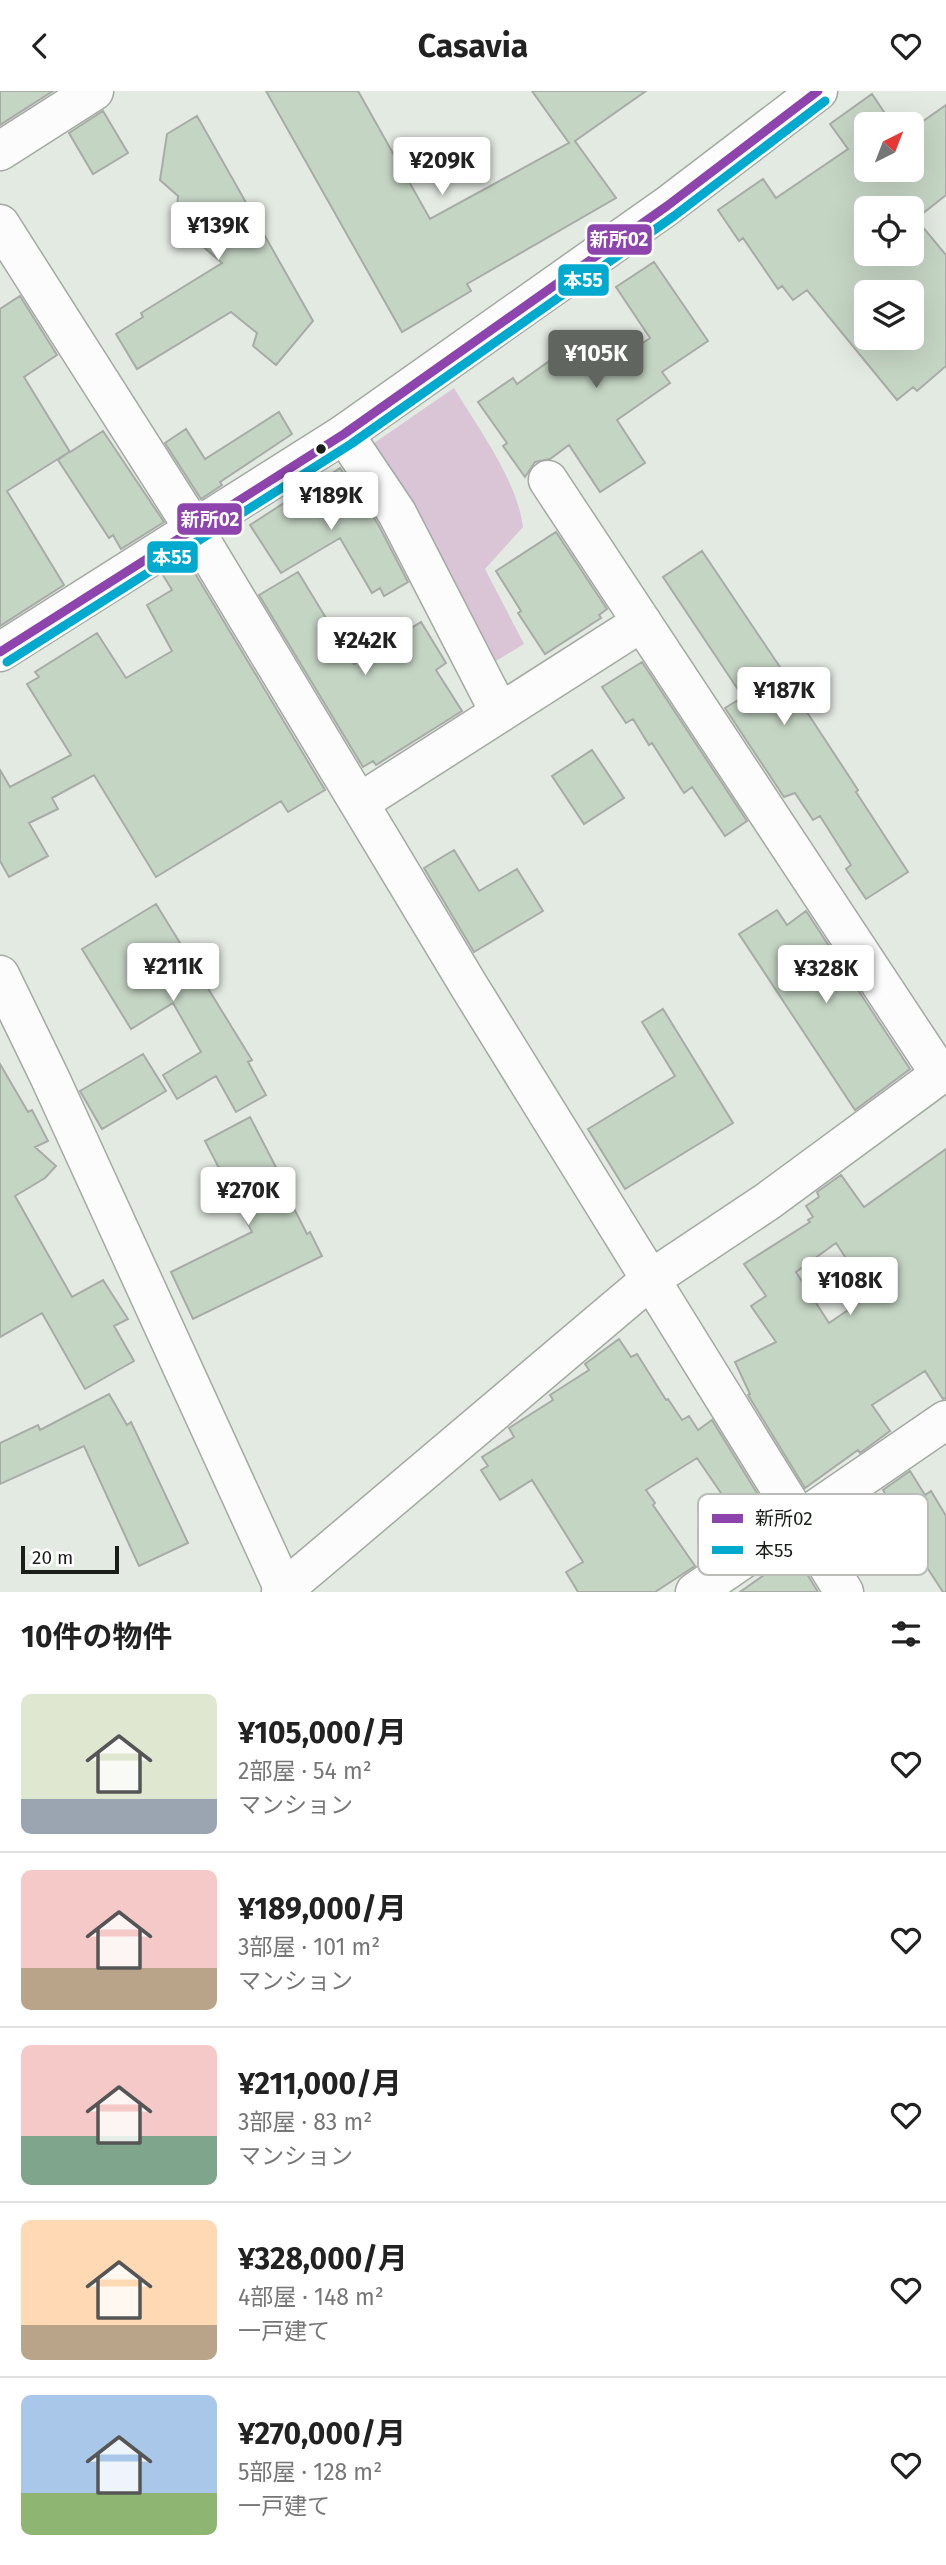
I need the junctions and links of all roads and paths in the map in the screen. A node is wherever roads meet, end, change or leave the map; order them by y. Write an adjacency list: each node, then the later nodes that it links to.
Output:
1 (94, 91): 3 (street)
2 (818, 91): 5 (street)
3 (0, 151)
4 (0, 223): 7 (street)
5 (344, 434): 7 (street); 10 (street)
6 (548, 480): 8 (street)
7 (194, 529): 9 (street); 11 (street)
8 (642, 622): 10 (street); 13 (street)
9 (0, 652)
10 (500, 713): 11 (street)
11 (359, 803): 14 (street)
12 (0, 975): 20 (street)
13 (943, 1072): 14 (street)
14 (651, 1279): 16 (street); 20 (street)
15 (946, 1420): 17 (street)
16 (784, 1494)
17 (838, 1494)
18 (720, 1575): 21 (street)
19 (834, 1575): 22 (street)
20 (284, 1591)
21 (695, 1592)
22 (844, 1592)

